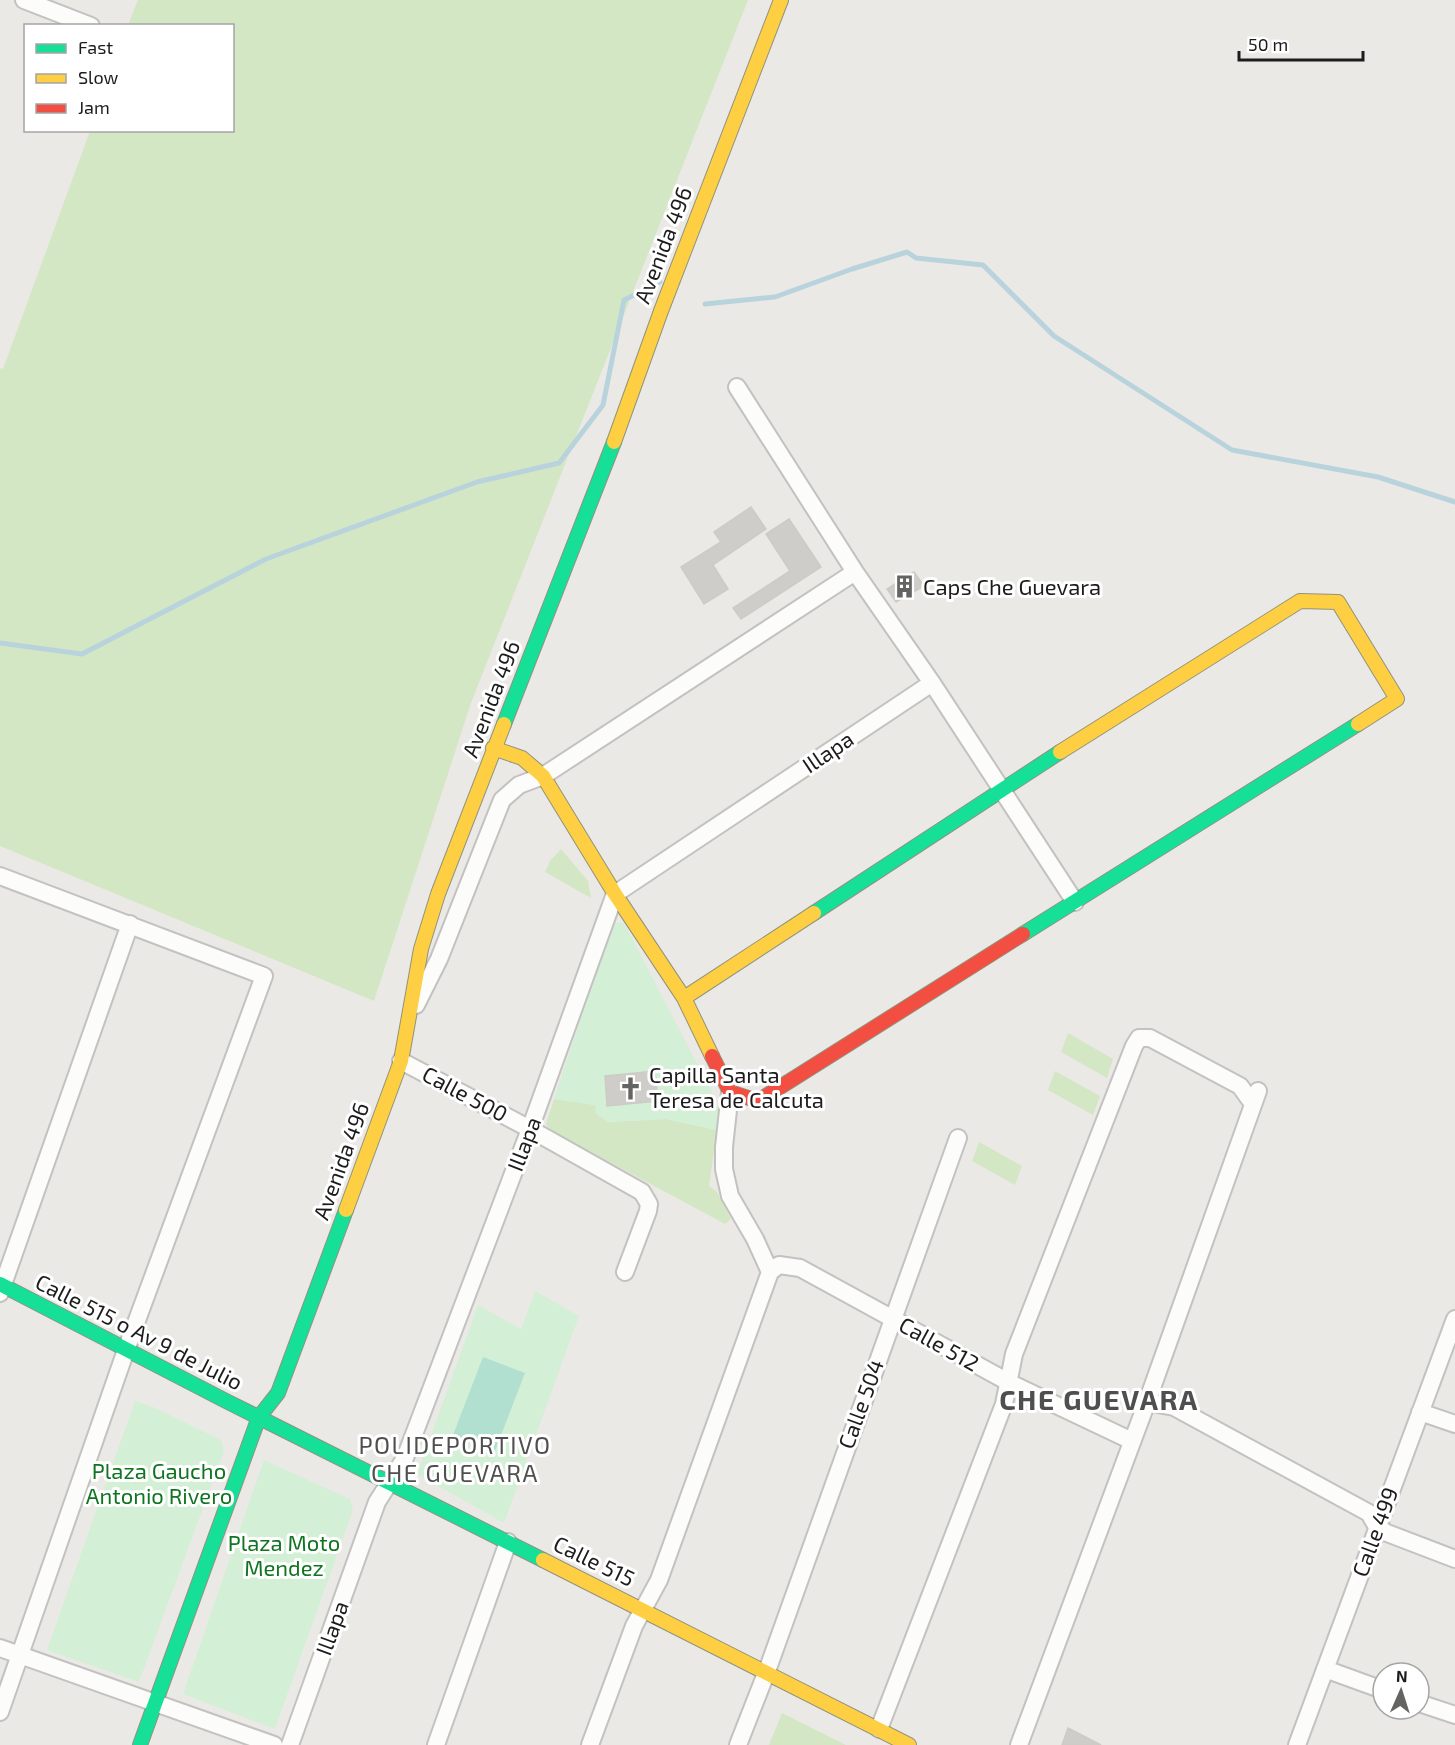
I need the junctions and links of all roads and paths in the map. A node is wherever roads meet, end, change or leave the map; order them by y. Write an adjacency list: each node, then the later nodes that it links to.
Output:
1 (24, 0): 3 (street)
2 (781, 0): 7 (street, Avenida 496)
3 (86, 24)
4 (737, 387): 5 (street)
5 (855, 572): 6 (street); 8 (street)
6 (932, 683): 9 (street); 11 (street, Illapa)
7 (493, 748): 8 (street); 15 (street, Avenida 496)
8 (543, 776): 11 (street); 15 (street)
9 (1000, 790): 12 (street); 12 (street); 14 (street)
10 (0, 876): 13 (street)
11 (615, 894): 14 (street); 18 (street, Illapa)
12 (1075, 902): 17 (street)
13 (130, 924): 22 (street); 25 (street)
14 (684, 998): 17 (street)
15 (407, 1023): 16 (street, Avenida 496)
16 (401, 1061): 18 (street, Calle 500); 29 (street, Avenida 496)
17 (730, 1092): 20 (street)
18 (530, 1129): 21 (street, Calle 500); 32 (street, Illapa)
19 (958, 1138): 23 (street, Calle 504)
20 (775, 1268): 23 (street, Calle 512); 36 (street)
21 (625, 1272)
22 (1, 1287): 25 (street, Calle 515 o Av 9 de Julio)
23 (892, 1318): 26 (street, Calle 512); 40 (street, Calle 504)
24 (1455, 1319): 28 (street, Calle 499)
25 (126, 1350): 29 (street, Calle 515 o Av 9 de Julio); 38 (street)
26 (1010, 1383): 27 (street); 31 (street, Calle 512); 46 (street)
27 (1147, 1402): 31 (street); 33 (street)
28 (1420, 1412): 30 (street); 33 (street, Calle 499)
29 (259, 1417): 32 (street, Calle 515); 42 (street, Avenida 496)
30 (1455, 1424)
31 (1132, 1441): 54 (street)
32 (389, 1481): 34 (street, Calle 515); 49 (street, Illapa)
33 (1377, 1527): 35 (street); 39 (street, Calle 499)
34 (508, 1542): 36 (street, Calle 515); 50 (street)
35 (1455, 1559)
36 (644, 1608): 40 (street, Calle 515); 51 (street)
37 (0, 1648): 38 (street)
38 (20, 1655): 42 (street); 44 (street)
39 (1325, 1669): 41 (street); 55 (street, Calle 499)
40 (766, 1671): 46 (street, Calle 515); 52 (street, Calle 504)
41 (1371, 1686)
42 (155, 1703): 47 (street, Avenida 496); 48 (street)
43 (1431, 1706): 45 (street)
44 (0, 1712)
45 (1455, 1715)
46 (879, 1729): 53 (street, Calle 515)
47 (140, 1745)
48 (274, 1745)
49 (290, 1745)
50 (436, 1745)
51 (590, 1745)
52 (738, 1745)
53 (909, 1745)
54 (1019, 1745)
55 (1297, 1745)

